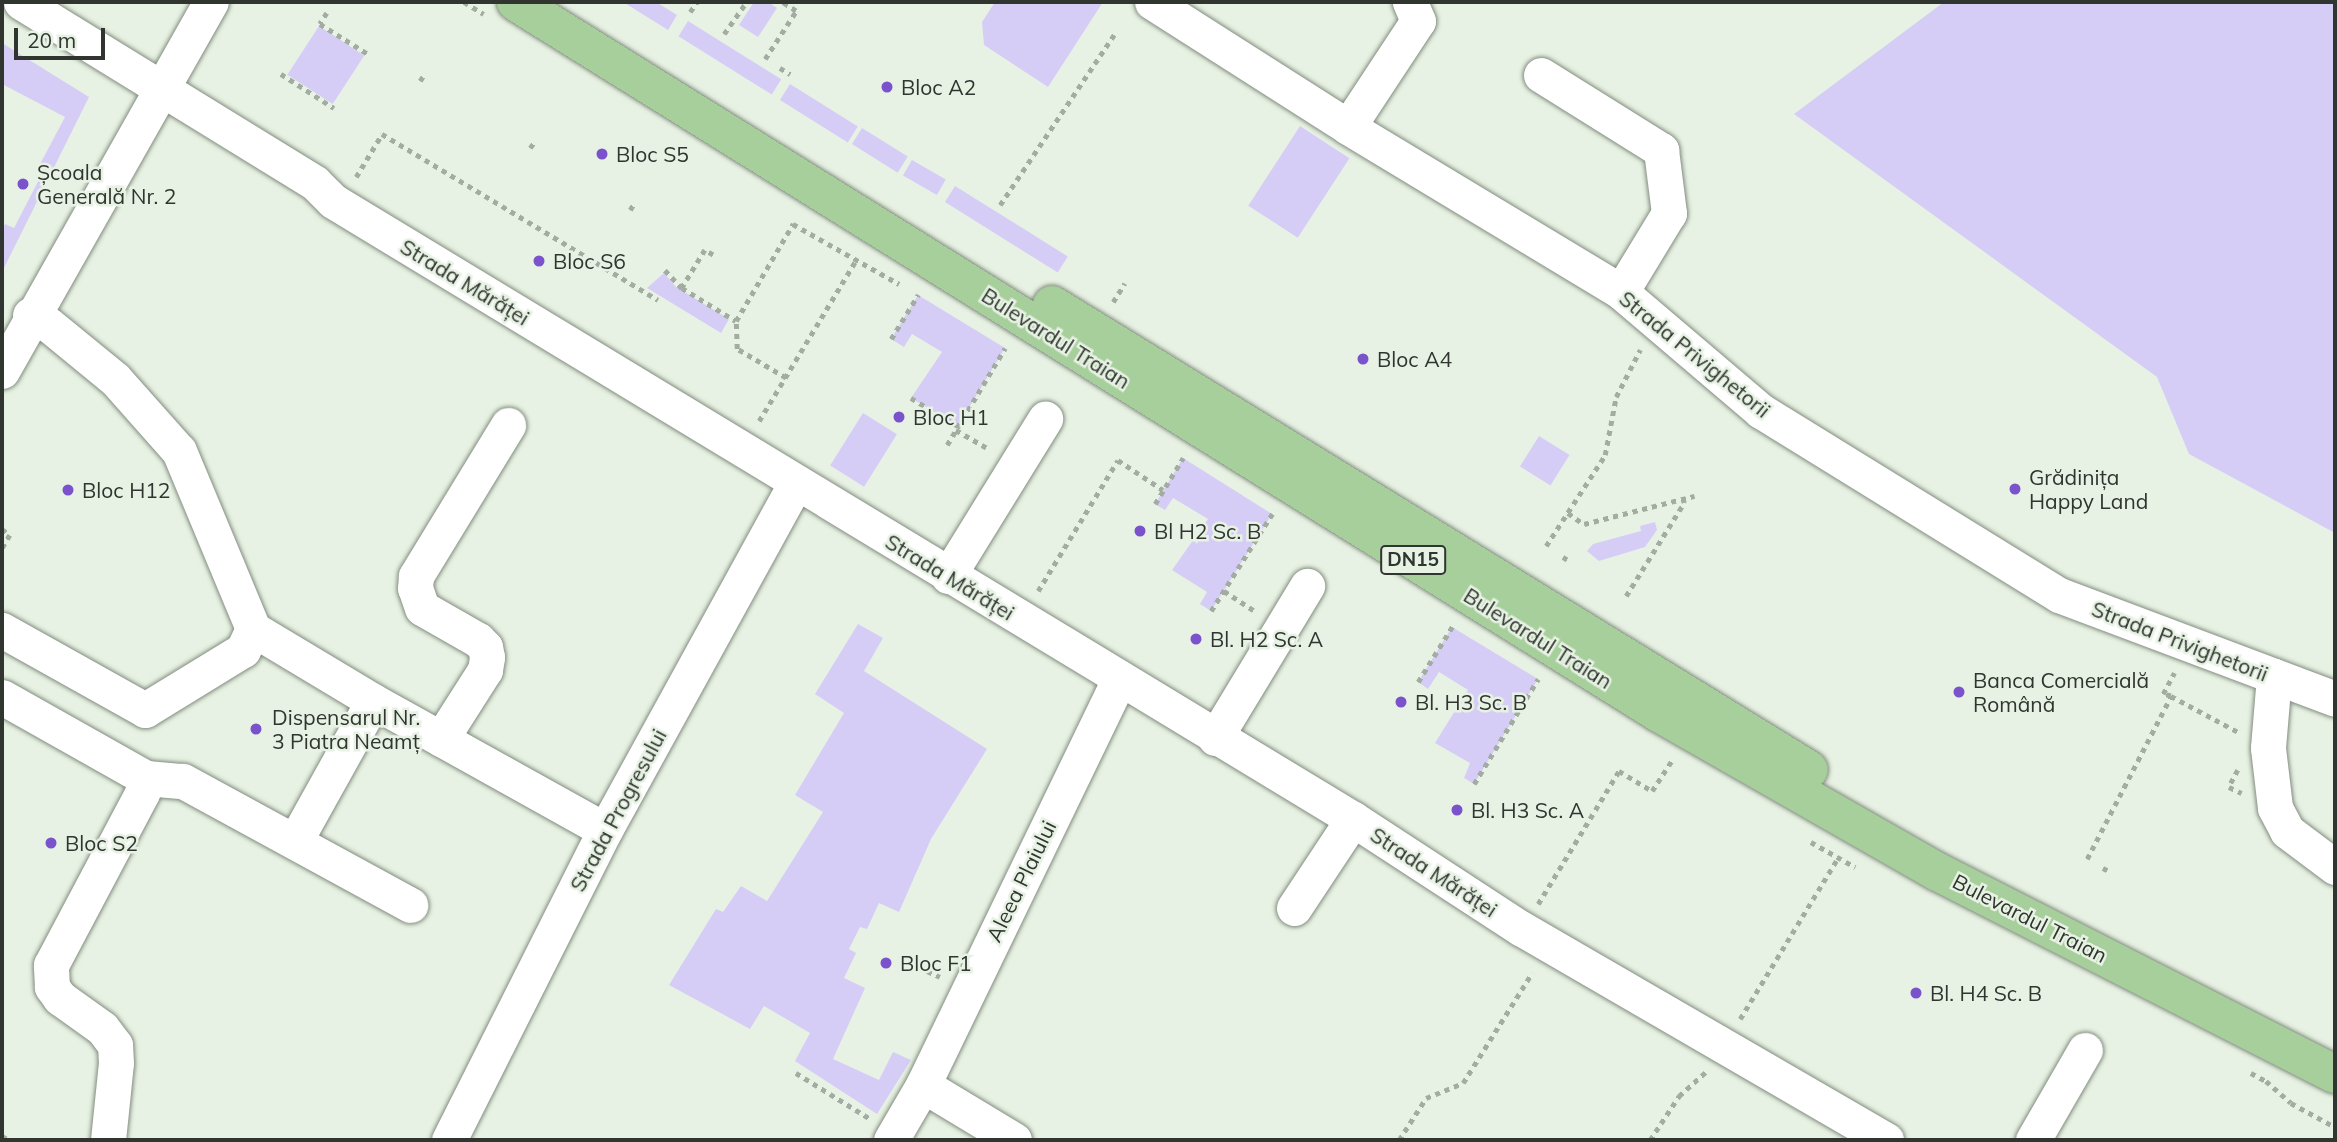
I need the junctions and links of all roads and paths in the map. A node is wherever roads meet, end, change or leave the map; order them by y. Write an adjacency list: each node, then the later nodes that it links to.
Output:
1 (21, 2): 22 (street, Strada Mărăței)
2 (211, 2): 22 (street)
3 (516, 2): 113 (main road, Bulevardul Traian / DN15)
4 (565, 2): 109 (main road, Bulevardul Traian / DN15)
5 (697, 2): 10 (path)
6 (746, 2): 12 (path)
7 (782, 2): 15 (path)
8 (1152, 2): 24 (street, Strada Privighetorii)
9 (1410, 2): 24 (street)
10 (690, 12)
11 (327, 13): 14 (path)
12 (724, 34)
13 (1114, 35): 29 (path)
14 (368, 54)
15 (765, 59)
16 (780, 68): 19 (path)
17 (425, 73): 21 (path)
18 (281, 75): 23 (path)
19 (790, 75)
20 (1541, 75): 37 (street)
21 (420, 81)
22 (162, 88): 41 (street); 58 (street, Strada Mărăței)
23 (334, 108)
24 (1349, 127): 37 (street, Strada Privighetorii)
25 (535, 141): 26 (path)
26 (530, 148)
27 (354, 181): 39 (path)
28 (635, 202): 30 (path)
29 (1000, 205)
30 (631, 210)
31 (807, 234): 43 (path)
32 (713, 255): 36 (path)
33 (856, 260): 47 (path)
34 (664, 270): 36 (path)
35 (1125, 283): 40 (path)
36 (682, 288): 43 (path)
37 (1621, 292): 42 (street, Strada Privighetorii)
38 (918, 295): 44 (path)
39 (658, 300)
40 (1111, 306)
41 (30, 315): 46 (street); 76 (street)
42 (1656, 319): 63 (path); 78 (street, Strada Privighetorii)
43 (736, 321): 47 (path)
44 (891, 339)
45 (1005, 348): 53 (path)
46 (2, 371)
47 (786, 378): 54 (path)
48 (911, 398): 49 (path)
49 (940, 415): 51 (path); 53 (path)
50 (1045, 419): 70 (street)
51 (937, 421)
52 (508, 425): 89 (street)
53 (957, 428): 55 (path); 56 (path)
54 (752, 432)
55 (947, 445)
56 (1002, 457)
57 (1183, 458): 59 (path)
58 (795, 484): 70 (street, Strada Mărăței); 96 (street, Strada Progresului)
59 (1163, 490): 62 (path); 74 (path)
60 (1694, 496): 61 (path)
61 (1683, 499): 63 (path); 72 (path)
62 (1154, 504)
63 (1567, 513): 66 (path)
64 (1272, 514): 73 (path)
65 (2, 529): 67 (path)
66 (1546, 546)
67 (2, 550)
68 (1563, 557): 69 (path)
69 (1571, 562)
70 (947, 576): 74 (street, Strada Mărăței)
71 (1307, 586): 88 (street)
72 (1626, 596)
73 (1211, 611)
74 (1021, 619): 79 (street, Strada Mărăței)
75 (1452, 627): 81 (path)
76 (253, 629): 77 (street); 86 (street)
77 (3, 633)
78 (2274, 676): 85 (street, Strada Privighetorii); 94 (street)
79 (1121, 678): 88 (street, Strada Mărăței); 114 (street, Aleea Plaiului)
80 (1538, 679): 93 (path)
81 (1418, 682)
82 (2163, 694): 83 (path)
83 (2171, 696): 87 (path); 99 (path)
84 (2, 697): 92 (street)
85 (2335, 699)
86 (373, 701): 89 (street); 97 (street)
87 (2241, 734)
88 (1215, 737): 95 (street, Strada Mărăței)
89 (441, 738): 96 (street)
90 (1672, 760): 105 (path)
91 (2241, 763): 94 (path)
92 (146, 778): 97 (street); 118 (street)
93 (1474, 784)
94 (2275, 808): 100 (street)
95 (1353, 819): 104 (street); 105 (street, Strada Mărăței)
96 (605, 830): 119 (street, Strada Progresului)
97 (295, 841): 103 (street)
98 (1838, 859): 110 (path)
99 (2087, 859)
100 (2335, 867)
101 (2103, 868): 102 (path)
102 (2111, 872)
103 (410, 905)
104 (1294, 908)
105 (1522, 929): 110 (street, Strada Mărăței)
106 (918, 967): 108 (path)
107 (1532, 973): 121 (path)
108 (942, 978)
109 (2335, 1044)
110 (1723, 1047): 122 (path); 123 (street, Strada Mărăței)
111 (2085, 1050): 124 (street)
112 (796, 1073): 115 (path)
113 (2335, 1074)
114 (923, 1085): 115 (street, Aleea Plaiului); 120 (street)
115 (885, 1132)
116 (2, 1136): 117 (path)
117 (9, 1140)
118 (108, 1140)
119 (449, 1140)
120 (1014, 1140)
121 (1399, 1140)
122 (1650, 1140)
123 (1886, 1140)
124 (2032, 1140)

